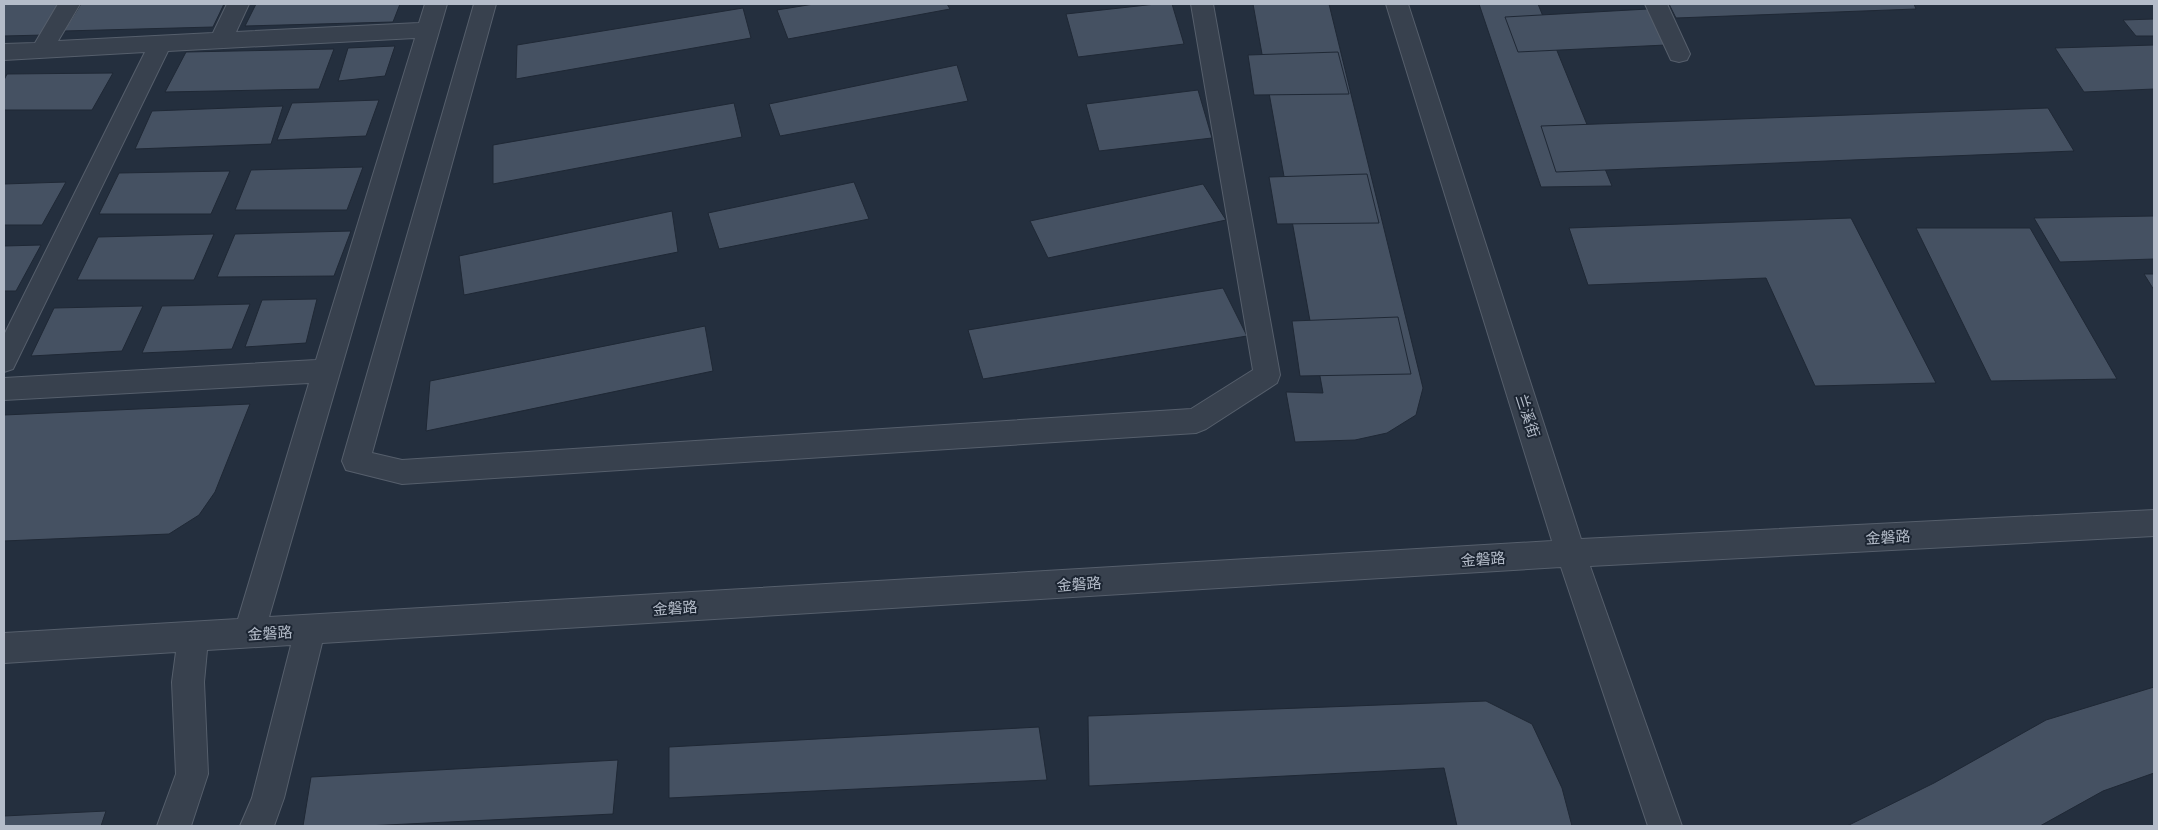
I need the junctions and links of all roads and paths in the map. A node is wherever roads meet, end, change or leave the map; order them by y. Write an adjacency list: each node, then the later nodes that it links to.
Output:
1 (69, 4): 11 (street)
2 (238, 4): 9 (street)
3 (436, 4): 8 (street)
4 (484, 4): 5 (street)
5 (1202, 4)
6 (1397, 4): 18 (street, 兰溪街)
7 (1656, 4): 13 (street)
8 (428, 30): 9 (street); 15 (street)
9 (221, 41): 10 (street)
10 (160, 44): 11 (street); 14 (street)
11 (42, 50): 12 (street)
12 (4, 52)
13 (1679, 54)
14 (4, 361)
15 (326, 371): 16 (street); 20 (street)
16 (4, 389)
17 (2154, 523): 18 (street, 金磐路)
18 (1571, 553): 19 (street, 金磐路); 25 (street, 兰溪街)
19 (310, 631): 20 (street, 金磐路); 24 (street)
20 (249, 634): 21 (street, 金磐路)
21 (194, 638): 22 (street, 金磐路); 23 (street)
22 (4, 648)
23 (174, 826)
24 (257, 826)
25 (1665, 826)

